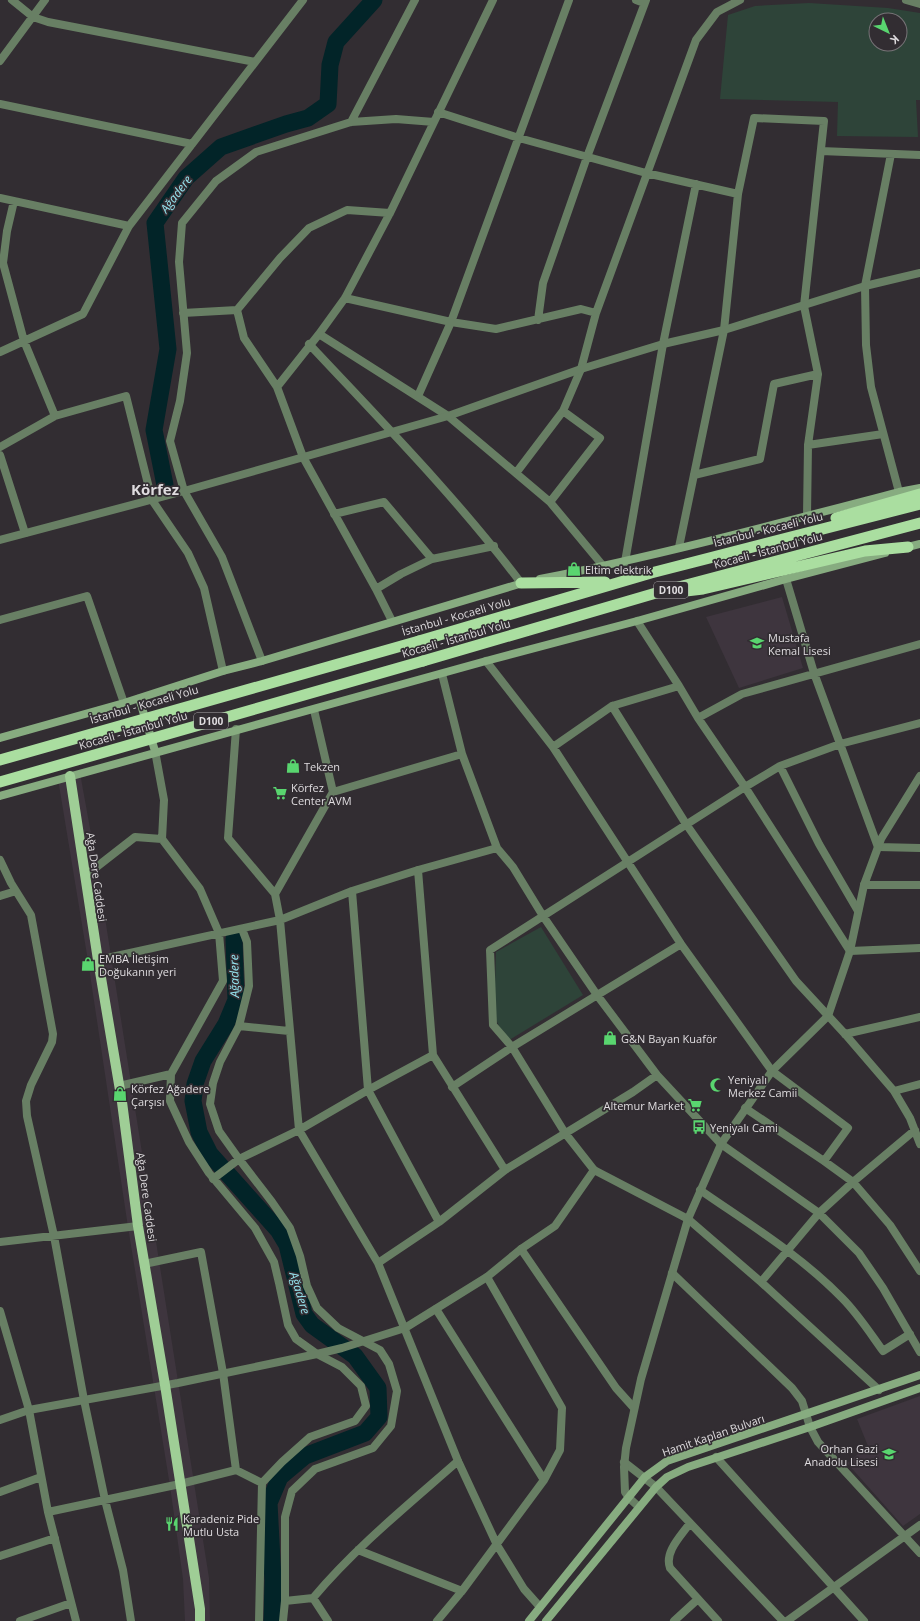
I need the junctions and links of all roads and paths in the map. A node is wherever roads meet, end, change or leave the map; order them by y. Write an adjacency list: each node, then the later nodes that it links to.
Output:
1 (12, 0): 12 (street)
2 (46, 0): 12 (street)
3 (303, 0): 14 (street)
4 (415, 0): 17 (street)
5 (493, 0): 16 (street)
6 (569, 0): 19 (street)
7 (636, 0): 10 (street)
8 (740, 0): 25 (street)
9 (906, 0): 11 (street)
10 (645, 2): 24 (street)
11 (920, 4)
12 (33, 17): 13 (street); 14 (street)
13 (0, 61)
14 (255, 62): 20 (street)
15 (0, 104): 20 (street)
16 (438, 112): 18 (street); 19 (street)
17 (351, 122): 18 (street); 39 (street)
18 (434, 122): 30 (street)
19 (519, 138): 24 (street); 41 (street)
20 (192, 144): 31 (street)
21 (821, 151): 22 (street); 27 (street); 36 (street)
22 (891, 154): 23 (street); 34 (street)
23 (920, 155)
24 (587, 157): 25 (street); 40 (street)
25 (646, 173): 26 (street); 38 (street)
26 (696, 184): 27 (street); 46 (street)
27 (738, 194): 42 (street)
28 (0, 198): 29 (street)
29 (14, 202): 31 (street); 32 (street)
30 (390, 213): 35 (street); 37 (street)
31 (129, 226): 44 (street)
32 (4, 232): 44 (street)
33 (920, 273): 34 (street)
34 (865, 286): 36 (street); 56 (street)
35 (346, 298): 41 (street); 43 (street)
36 (804, 306): 42 (street); 49 (street)
37 (237, 310): 39 (street); 50 (street)
38 (596, 312): 40 (street); 48 (street)
39 (184, 313): 64 (street)
40 (538, 320): 41 (street)
41 (451, 322): 51 (street)
42 (724, 330): 46 (street); 62 (street)
43 (319, 334): 45 (street); 51 (street)
44 (24, 341): 47 (street); 53 (street)
45 (309, 344): 50 (street); 55 (street)
46 (663, 344): 48 (street); 81 (street)
47 (0, 352)
48 (581, 370): 52 (street); 54 (street)
49 (818, 374): 57 (street); 62 (street)
50 (277, 387): 60 (street)
51 (418, 396): 54 (street)
52 (563, 411): 61 (street); 68 (street)
53 (55, 416): 58 (street); 67 (street)
54 (448, 416): 55 (street); 61 (street)
55 (391, 432): 60 (street); 76 (street)
56 (883, 434): 57 (street); 65 (street)
57 (808, 445): 71 (street)
58 (0, 447)
59 (0, 455): 73 (street)
60 (303, 457): 64 (street); 70 (street)
61 (516, 473): 68 (street)
62 (694, 475): 78 (street)
63 (920, 488): 65 (main road)
64 (184, 491): 67 (street); 92 (street)
65 (899, 492): 71 (main road)
66 (920, 494): 80 (highway)
67 (152, 500): 73 (street); 94 (street)
68 (550, 502): 82 (street)
69 (920, 504): 80 (highway, İstanbul - Kocaeli Yolu / D100)
70 (334, 514): 79 (street); 86 (street)
71 (807, 516): 78 (main road)
72 (920, 523): 87 (highway, Kocaeli - İstanbul Yolu / D100)
73 (26, 533): 74 (street)
74 (0, 540)
75 (920, 544): 77 (main road)
76 (494, 546): 79 (street); 85 (street)
77 (908, 547): 83 (main road); 87 (highway)
78 (679, 548): 81 (main road)
79 (432, 559): 86 (street)
80 (700, 560): 84 (highway, İstanbul - Kocaeli Yolu / D100)
81 (625, 562): 82 (main road)
82 (604, 567): 85 (main road)
83 (786, 578): 90 (main road); 95 (street)
84 (620, 582): 85 (highway); 110 (highway, İstanbul - Kocaeli Yolu / D100, bridge)
85 (521, 583): 89 (main road)
86 (376, 589): 89 (street)
87 (648, 596): 114 (highway, Kocaeli - İstanbul Yolu / D100, bridge)
88 (0, 620): 99 (street)
89 (392, 621): 92 (main road)
90 (637, 621): 93 (main road); 97 (street)
91 (920, 644): 95 (street)
92 (262, 661): 94 (main road)
93 (486, 661): 96 (main road); 107 (street)
94 (223, 671): 98 (main road)
95 (814, 673): 102 (street); 106 (street)
96 (442, 674): 101 (main road); 109 (street)
97 (679, 686): 100 (street); 102 (street)
98 (139, 698): 99 (main road); 108 (main road)
99 (124, 703): 105 (main road)
100 (612, 706): 107 (street); 118 (street)
101 (314, 710): 104 (main road); 116 (street)
102 (698, 718): 115 (street)
103 (920, 723): 106 (street)
104 (236, 729): 108 (main road); 131 (street)
105 (0, 738)
106 (840, 744): 111 (street); 120 (street)
107 (553, 747): 124 (street)
108 (156, 751): 112 (main road); 119 (street)
109 (462, 754): 116 (street); 121 (street)
110 (0, 760)
111 (780, 766): 115 (street); 133 (street)
112 (70, 776): 117 (main road); 126 (main road, Ağa Dere Caddesi)
113 (920, 776): 120 (street)
114 (0, 782)
115 (745, 787): 118 (street); 140 (street)
116 (333, 792): 131 (street)
117 (0, 796)
118 (686, 824): 124 (street); 143 (street)
119 (162, 839): 126 (street); 137 (street)
120 (878, 847): 122 (street); 128 (street)
121 (497, 848): 125 (street); 134 (street)
122 (920, 848)
123 (0, 860): 129 (street)
124 (628, 862): 134 (street); 138 (street)
125 (418, 870): 130 (street); 149 (street)
126 (86, 876): 141 (main road, Ağa Dere Caddesi)
127 (920, 885): 128 (street)
128 (864, 886): 133 (street)
129 (16, 891): 132 (street); 175 (street)
130 (352, 891): 135 (street); 156 (street)
131 (275, 894): 135 (street)
132 (0, 896)
133 (858, 911): 140 (street)
134 (543, 916): 142 (street); 148 (street)
135 (280, 920): 136 (street); 146 (street)
136 (242, 929): 137 (street); 145 (street)
137 (219, 933): 141 (street); 151 (street)
138 (681, 944): 142 (street); 150 (street)
139 (920, 948): 140 (street)
140 (850, 951): 143 (street)
141 (98, 960): 154 (main road, Ağa Dere Caddesi)
142 (597, 995): 148 (street); 152 (street)
143 (828, 1016): 147 (street); 150 (street)
144 (920, 1017): 147 (street)
145 (239, 1026): 146 (street); 164 (street)
146 (289, 1031): 159 (street)
147 (845, 1034): 157 (street)
148 (512, 1047): 155 (street); 161 (street)
149 (433, 1055): 155 (street); 156 (street)
150 (772, 1071): 158 (street); 165 (street)
151 (171, 1074): 154 (street); 168 (street)
152 (657, 1075): 161 (street); 162 (street)
153 (920, 1084): 157 (street)
154 (120, 1086): 174 (main road, Ağa Dere Caddesi)
155 (452, 1087): 166 (street)
156 (368, 1090): 159 (street); 173 (street)
157 (894, 1091): 160 (street)
158 (745, 1108): 162 (street); 165 (street)
159 (299, 1130): 164 (street); 179 (street)
160 (915, 1130): 163 (street); 169 (street)
161 (565, 1133): 166 (street); 167 (street)
162 (721, 1144): 170 (street); 171 (street)
163 (920, 1144)
164 (238, 1159): 168 (street); 189 (street)
165 (824, 1161): 169 (street)
166 (505, 1170): 173 (street)
167 (594, 1170): 172 (street); 177 (street)
168 (214, 1178): 191 (street)
169 (852, 1182): 171 (street); 181 (street)
170 (700, 1190): 172 (street); 178 (street)
171 (819, 1213): 178 (street); 188 (street)
172 (688, 1219): 182 (street); 184 (street)
173 (439, 1222): 179 (street)
174 (138, 1226): 175 (street); 180 (main road, Ağa Dere Caddesi)
175 (54, 1236): 176 (street); 197 (street)
176 (0, 1242)
177 (521, 1249): 183 (street); 198 (street)
178 (788, 1250): 184 (street); 188 (street)
179 (378, 1263): 187 (street)
180 (144, 1264): 192 (street); 194 (main road, Ağa Dere Caddesi)
181 (920, 1271)
182 (672, 1274): 198 (street); 200 (street)
183 (487, 1277): 185 (street); 209 (street)
184 (761, 1282): 196 (street)
185 (436, 1309): 187 (street); 209 (street)
186 (0, 1310): 199 (street)
187 (405, 1328): 189 (street); 204 (street)
188 (910, 1334): 190 (street)
189 (364, 1341): 191 (street); 230 (street)
190 (920, 1352)
191 (317, 1354): 192 (street); 210 (street)
192 (222, 1373): 194 (street); 206 (street)
193 (920, 1375): 196 (main road, Hamit Kaplan Bulvarı)
194 (165, 1385): 197 (street); 211 (main road, Ağa Dere Caddesi)
195 (920, 1388): 202 (main road, Hamit Kaplan Bulvarı)
196 (879, 1390): 200 (main road, Hamit Kaplan Bulvarı)
197 (84, 1400): 199 (street); 215 (street)
198 (634, 1408): 205 (street)
199 (29, 1410): 201 (street); 207 (street)
200 (807, 1414): 202 (street); 208 (main road, Hamit Kaplan Bulvarı)
201 (0, 1420)
202 (810, 1427): 203 (main road, Hamit Kaplan Bulvarı); 220 (street)
203 (716, 1457): 212 (main road, Hamit Kaplan Bulvarı); 226 (street)
204 (458, 1461): 222 (street); 223 (street)
205 (624, 1462): 208 (street); 214 (street)
206 (236, 1470): 210 (street); 211 (street)
207 (42, 1477): 213 (street); 217 (street)
208 (645, 1477): 212 (street); 214 (main road, Hamit Kaplan Bulvarı)
209 (544, 1480): 222 (street)
210 (262, 1483): 237 (street)
211 (180, 1484): 215 (street); 236 (main road, Ağa Dere Caddesi)
212 (656, 1487): 216 (main road, Hamit Kaplan Bulvarı); 218 (street)
213 (0, 1492)
214 (629, 1498): 216 (street); 232 (main road, Hamit Kaplan Bulvarı)
215 (105, 1500): 217 (street); 235 (street)
216 (639, 1507): 242 (main road, Hamit Kaplan Bulvarı)
217 (48, 1512): 221 (street)
218 (690, 1523): 229 (street); 245 (street)
219 (920, 1525): 220 (street)
220 (905, 1536): 224 (street); 226 (street)
221 (55, 1538): 225 (street); 231 (street)
222 (497, 1545): 227 (street); 232 (street)
223 (358, 1550): 227 (street); 228 (street)
224 (920, 1553)
225 (0, 1556)
226 (834, 1586): 246 (street); 247 (street)
227 (462, 1592): 240 (street)
228 (313, 1598): 230 (street); 239 (street)
229 (698, 1599): 243 (street); 244 (street)
230 (285, 1601): 238 (street)
231 (70, 1603): 233 (street); 234 (street)
232 (540, 1607): 241 (main road, Hamit Kaplan Bulvarı)
233 (20, 1621)
234 (76, 1621)
235 (132, 1621)
236 (200, 1621)
237 (259, 1621)
238 (283, 1621)
239 (328, 1621)
240 (438, 1621)
241 (529, 1621)
242 (546, 1621)
243 (674, 1621)
244 (718, 1621)
245 (783, 1621)
246 (787, 1621)
247 (864, 1621)

